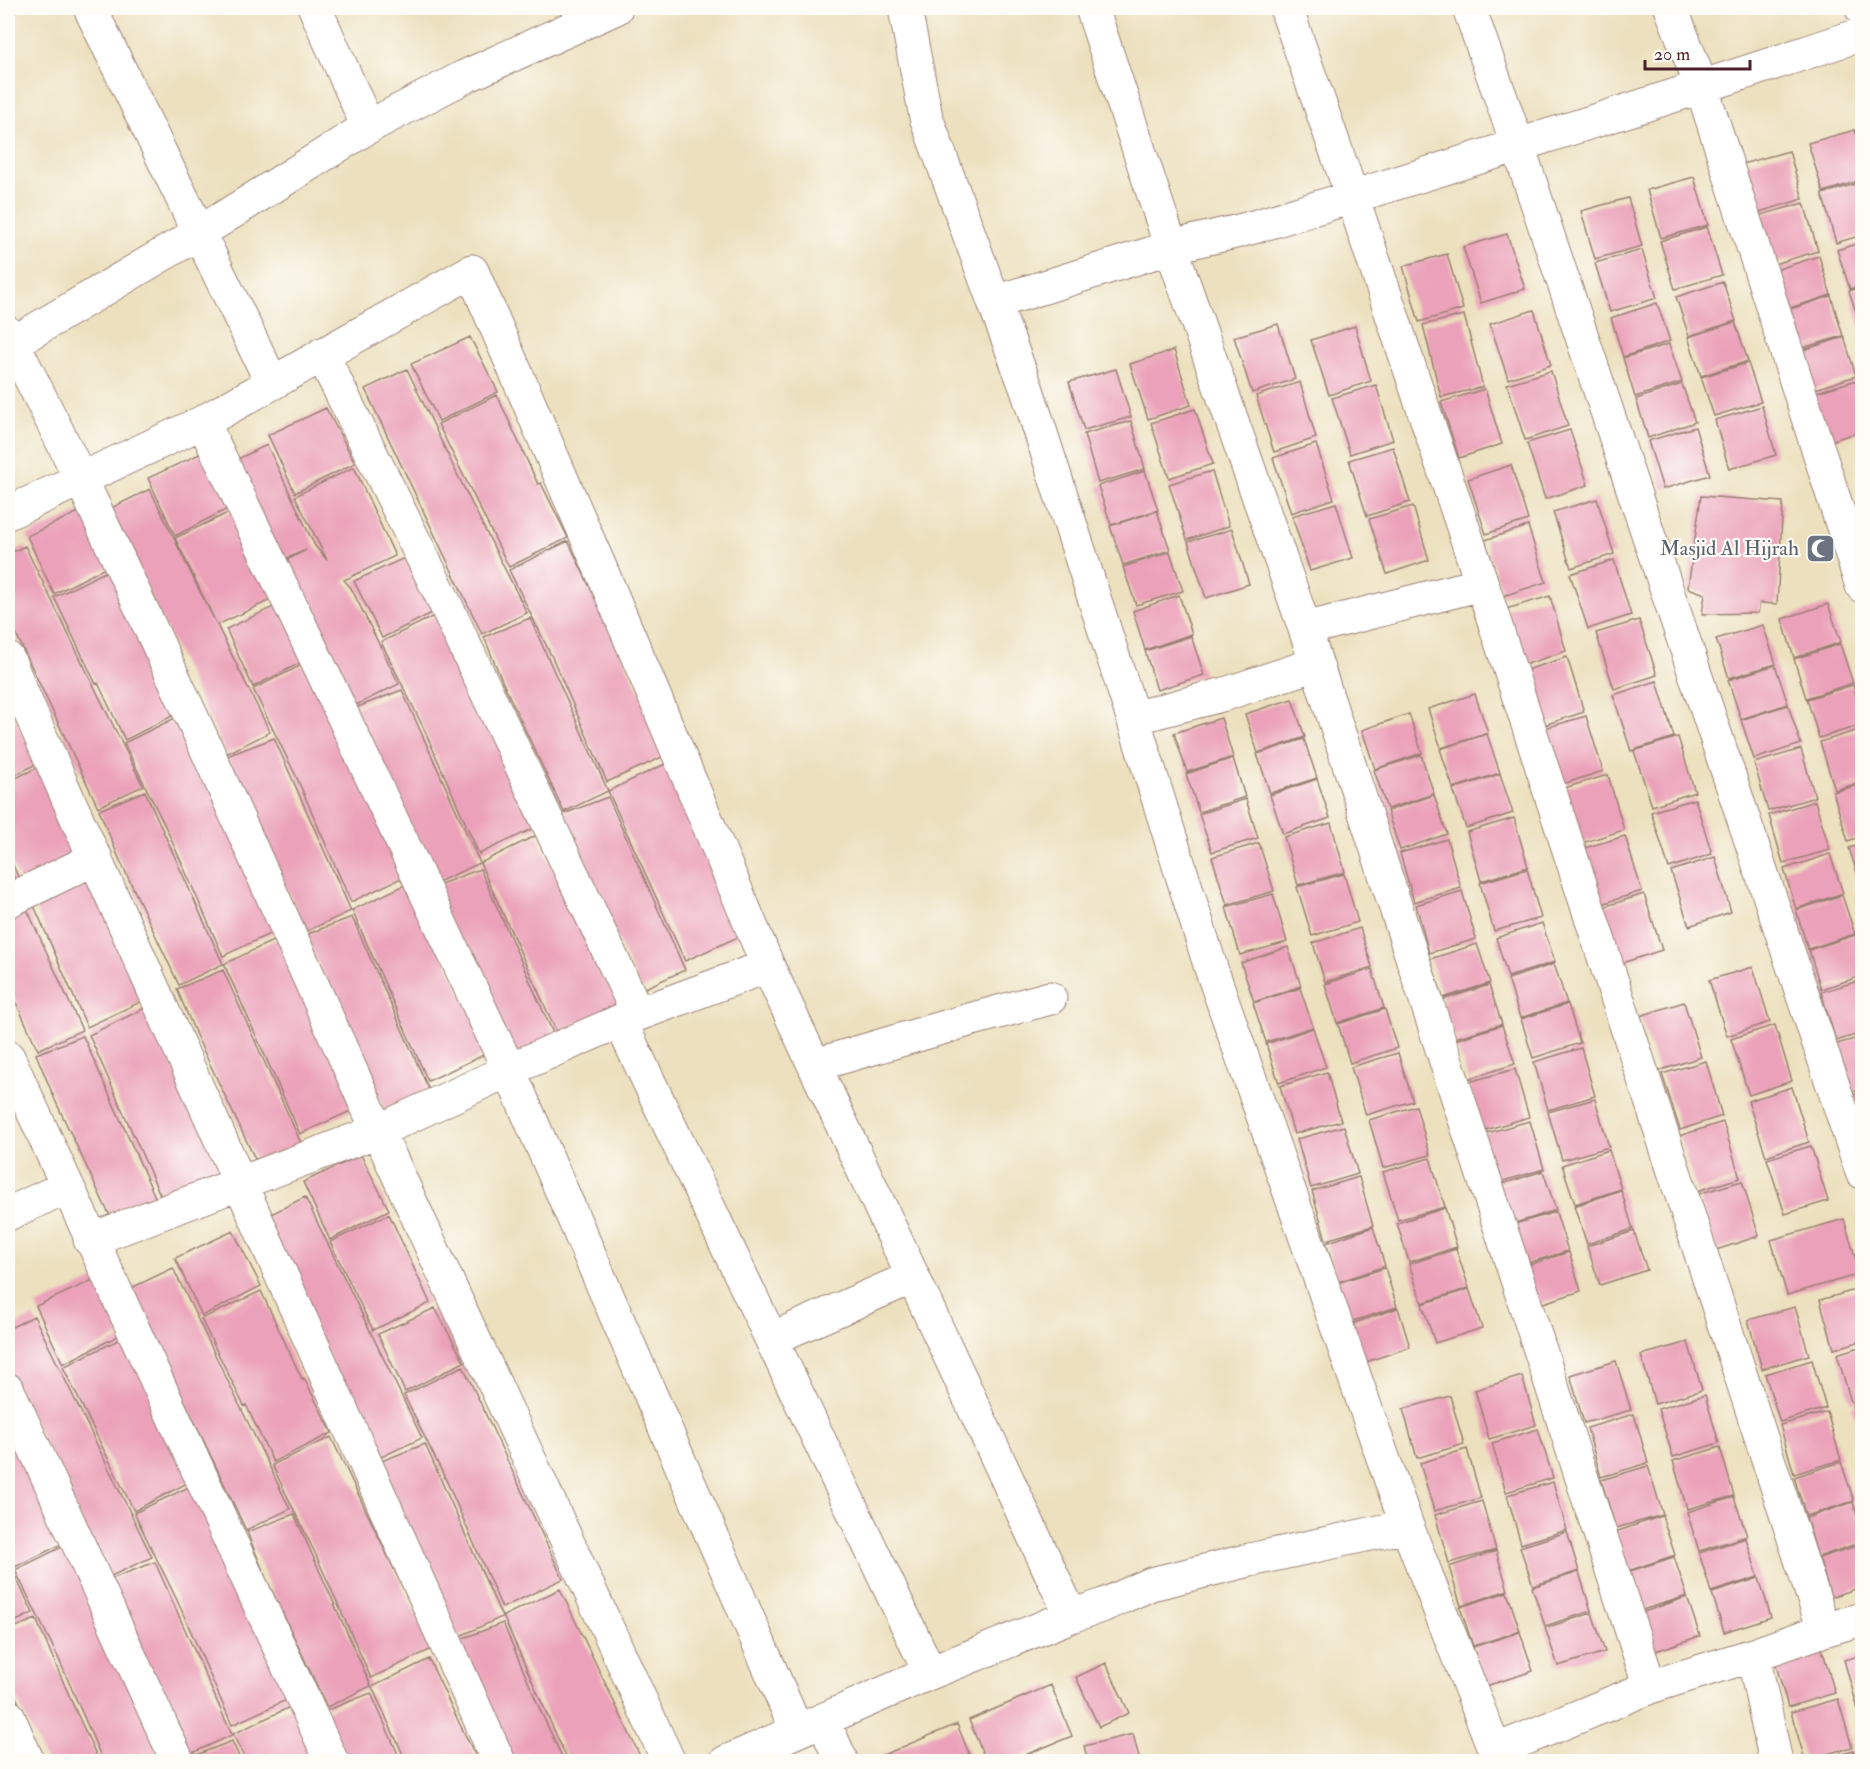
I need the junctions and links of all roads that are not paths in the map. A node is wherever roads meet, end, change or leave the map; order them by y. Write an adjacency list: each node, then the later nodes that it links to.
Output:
1 (90, 8): 14 (street)
2 (315, 8): 11 (street)
3 (616, 8): 11 (street)
4 (906, 8): 16 (street)
5 (1092, 8): 15 (street)
6 (1286, 8): 13 (street)
7 (1469, 8): 12 (street)
8 (1671, 8): 10 (street)
9 (1863, 34): 10 (street)
10 (1702, 88): 12 (street); 24 (street)
11 (368, 127): 14 (street)
12 (1518, 146): 13 (street); 38 (street)
13 (1352, 196): 15 (street); 23 (street)
14 (199, 233): 17 (street); 19 (street)
15 (1171, 247): 16 (street); 25 (street)
16 (994, 302): 28 (street)
17 (9, 341): 21 (street)
18 (322, 354): 19 (street); 31 (street); 33 (street)
19 (272, 383): 20 (street)
20 (202, 422): 21 (street); 36 (street)
21 (81, 479): 22 (street); 37 (street)
22 (8, 513)
23 (1482, 584): 25 (street); 49 (street)
24 (1863, 586)
25 (1305, 629): 27 (street)
26 (8, 659): 29 (street)
27 (1316, 663): 28 (street); 52 (street)
28 (1133, 718): 46 (street)
29 (96, 858): 30 (street); 39 (street)
30 (8, 901)
31 (768, 966): 33 (street); 35 (street)
32 (1050, 998): 35 (street)
33 (628, 1018): 36 (street); 44 (street)
34 (8, 1057): 40 (street)
35 (815, 1065): 43 (street)
36 (509, 1070): 37 (street); 54 (street)
37 (378, 1131): 39 (street); 61 (street)
38 (1863, 1172)
39 (239, 1184): 42 (street); 60 (street)
40 (66, 1187): 41 (street); 42 (street)
41 (8, 1214)
42 (90, 1240): 59 (street)
43 (913, 1277): 44 (street); 47 (street)
44 (771, 1339): 51 (street)
45 (8, 1390): 58 (street)
46 (1407, 1526): 47 (street); 56 (street)
47 (1071, 1616): 51 (street)
48 (1863, 1619): 49 (street)
49 (1824, 1630): 50 (street)
50 (1753, 1655): 52 (street); 64 (street)
51 (930, 1673): 54 (street)
52 (1650, 1687): 55 (street)
53 (8, 1716): 57 (street)
54 (810, 1725): 62 (street); 63 (street)
55 (1535, 1749): 56 (street)
56 (1494, 1756)
57 (28, 1761)
58 (178, 1761)
59 (332, 1761)
60 (499, 1761)
61 (669, 1761)
62 (726, 1761)
63 (842, 1761)
64 (1776, 1761)

